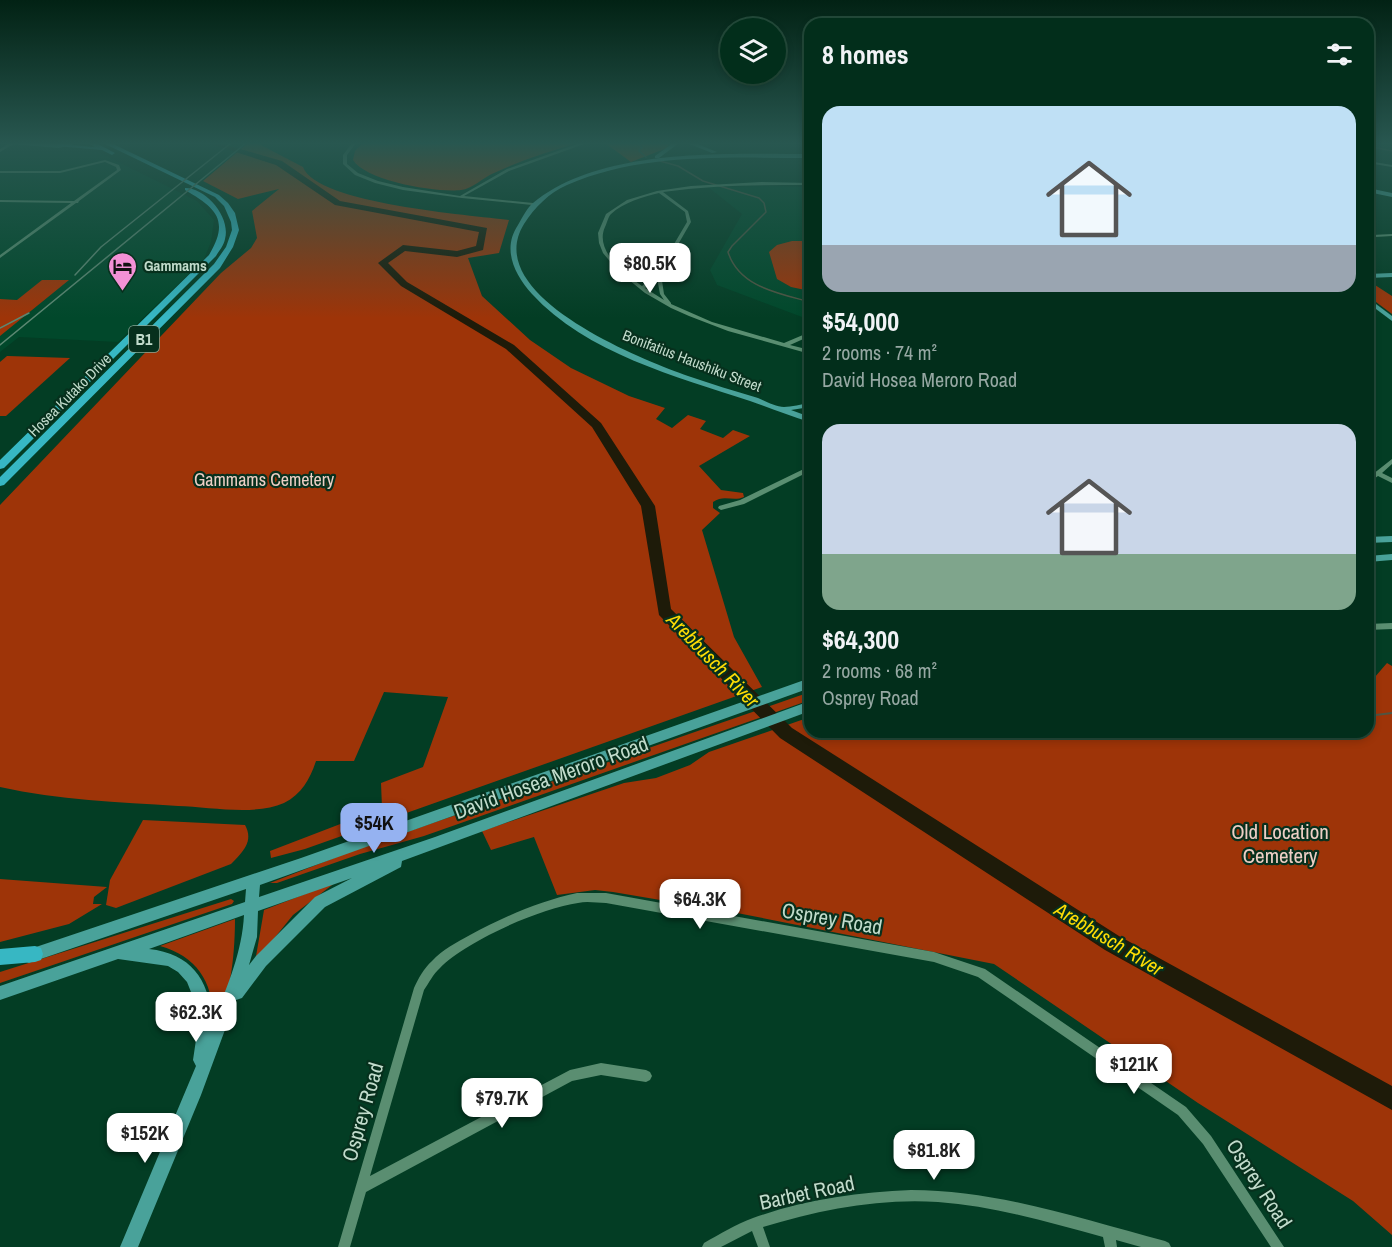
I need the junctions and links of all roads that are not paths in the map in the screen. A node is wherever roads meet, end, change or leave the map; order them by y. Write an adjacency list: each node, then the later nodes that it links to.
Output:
1 (15, 201): 8 (street)
2 (208, 201): 30 (main road, Hosea Kutako Drive / B1)
3 (222, 201): 35 (main road, Hosea Kutako Drive / B1)
4 (507, 201): 9 (street)
5 (536, 201): 9 (street, Bonifatius Haushiku Street)
6 (632, 201): 16 (street)
7 (673, 201): 13 (street)
8 (77, 202): 12 (street)
9 (532, 204): 24 (street, Bonifatius Haushiku Street)
10 (1392, 235): 11 (street)
11 (1374, 236)
12 (0, 257)
13 (659, 274): 16 (street); 17 (street)
14 (1392, 275): 15 (street)
15 (1374, 277)
16 (643, 288): 17 (street)
17 (670, 303): 22 (street)
18 (1374, 305): 20 (street)
19 (1374, 309): 20 (street)
20 (1392, 321)
21 (804, 337): 22 (street)
22 (785, 345): 23 (street)
23 (804, 350)
24 (779, 407): 25 (street); 27 (street, Bonifatius Haushiku Street)
25 (804, 407)
26 (804, 409): 27 (street)
27 (797, 414): 28 (street, Bonifatius Haushiku Street)
28 (804, 417)
29 (1392, 461): 32 (street)
30 (0, 466)
31 (804, 471): 36 (street)
32 (1378, 473): 33 (street); 34 (street)
33 (1374, 476)
34 (1392, 480)
35 (0, 483)
36 (721, 508)
37 (1392, 539): 38 (street)
38 (1374, 540)
39 (1392, 557): 40 (street)
40 (1374, 558)
41 (1392, 626): 42 (street)
42 (1374, 627)
43 (804, 685): 46 (street, David Hosea Meroro Road)
44 (804, 708): 45 (street, David Hosea Meroro Road)
45 (435, 843): 47 (street, David Hosea Meroro Road); 53 (street)
46 (253, 880): 47 (street); 49 (street, David Hosea Meroro Road)
47 (252, 905): 48 (street, David Hosea Meroro Road); 53 (street)
48 (117, 953): 52 (street, David Hosea Meroro Road); 55 (street)
49 (35, 954): 50 (main road); 51 (street, David Hosea Meroro Road)
50 (0, 957)
51 (0, 964)
52 (0, 993)
53 (230, 1003): 55 (street)
54 (646, 1076): 56 (street)
55 (193, 1095): 59 (street)
56 (361, 1188): 60 (street, Osprey Road); 65 (street, Osprey Road)
57 (755, 1223): 58 (street, Barbet Road); 61 (street, Barbet Road); 62 (street)
58 (1109, 1233): 63 (street); 64 (street, Barbet Road)
59 (129, 1247)
60 (344, 1247)
61 (708, 1247)
62 (764, 1247)
63 (1111, 1247)
64 (1165, 1247)
65 (1278, 1247)

